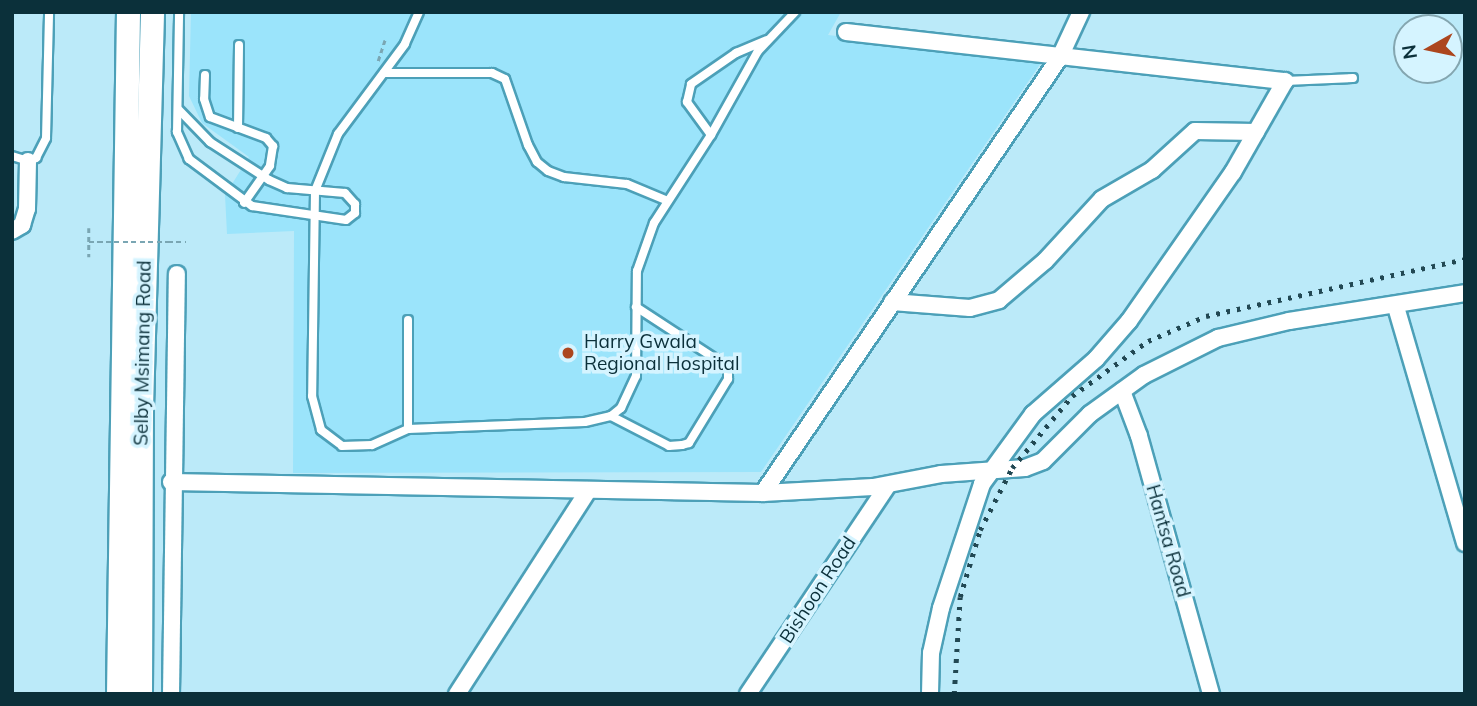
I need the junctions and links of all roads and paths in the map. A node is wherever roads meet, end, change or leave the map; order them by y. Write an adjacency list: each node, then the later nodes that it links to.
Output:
1 (48, 12): 20 (lane)
2 (128, 12): 46 (main road, Selby Msimang Road)
3 (152, 12): 47 (main road, Selby Msimang Road)
4 (179, 12): 16 (lane)
5 (419, 12): 12 (lane)
6 (795, 12): 9 (lane)
7 (1081, 12): 11 (street)
8 (846, 32): 11 (street)
9 (771, 38): 19 (lane); 19 (lane)
10 (239, 45): 17 (lane)
11 (1060, 57): 15 (street); 33 (street)
12 (384, 73): 22 (lane); 23 (lane)
13 (205, 75): 17 (lane)
14 (1353, 78): 15 (lane)
15 (1285, 81): 18 (street)
16 (178, 110): 21 (lane); 24 (lane)
17 (238, 128): 21 (lane)
18 (1256, 132): 33 (street); 40 (street)
19 (712, 135): 23 (lane)
20 (20, 159): 27 (street)
21 (263, 176): 22 (lane); 24 (lane)
22 (315, 191): 25 (lane); 25 (lane)
23 (668, 201): 34 (lane)
24 (244, 203): 25 (lane)
25 (315, 215): 39 (lane)
26 (89, 228): 28 (path)
27 (12, 231)
28 (89, 242): 29 (path, bridge); 30 (path)
29 (186, 242)
30 (89, 257)
31 (177, 274): 41 (street)
32 (1465, 293): 35 (street)
33 (892, 302): 44 (street)
34 (636, 307): 38 (lane); 38 (lane)
35 (1396, 307): 37 (street); 45 (street)
36 (408, 320): 39 (lane)
37 (1122, 391): 40 (street); 52 (street, Hantsa Road)
38 (611, 416): 39 (lane)
39 (408, 429)
40 (991, 469): 42 (street); 51 (street)
41 (171, 482): 43 (street); 48 (street)
42 (887, 486): 44 (street); 50 (street, Bishoon Road)
43 (588, 491): 44 (street); 49 (street)
44 (763, 493)
45 (1465, 543)
46 (118, 694)
47 (140, 694)
48 (171, 694)
49 (457, 694)
50 (748, 694)
51 (930, 694)
52 (1211, 694)

